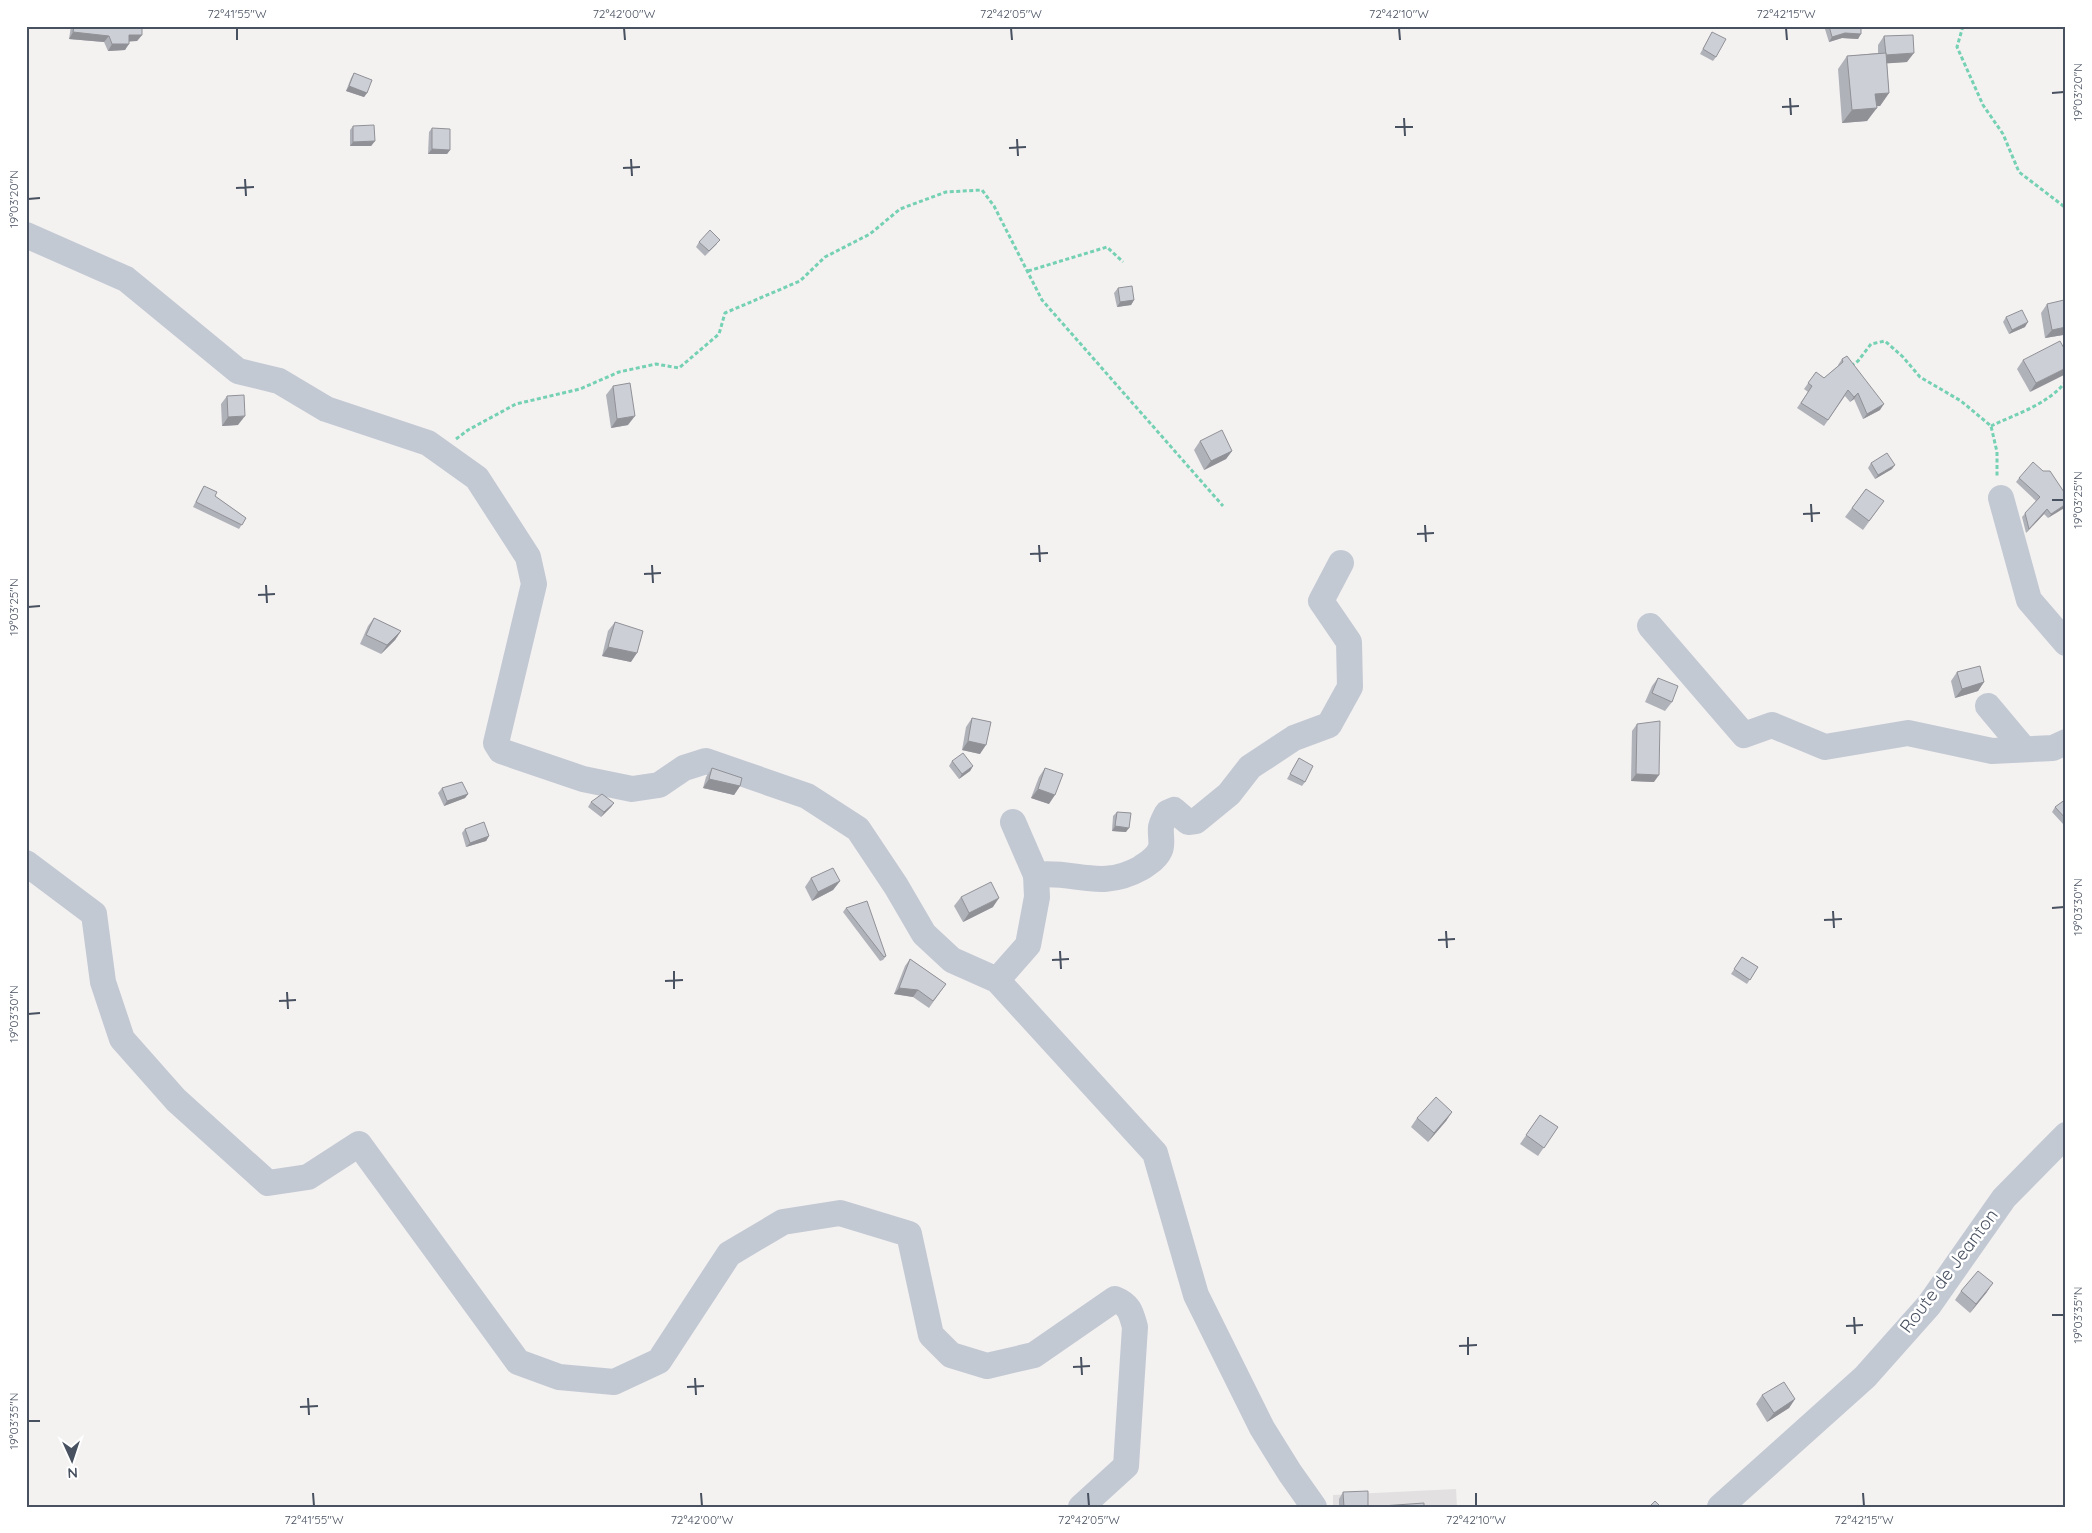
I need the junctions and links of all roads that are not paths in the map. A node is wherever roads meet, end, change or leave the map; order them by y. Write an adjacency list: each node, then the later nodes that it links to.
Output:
1 (26, 234): 12 (street)
2 (2001, 498): 5 (street)
3 (1341, 563): 11 (street)
4 (1650, 626): 8 (street)
5 (2066, 643)
6 (1988, 706): 8 (street)
7 (2066, 742): 8 (street)
8 (2024, 749)
9 (1013, 822): 11 (street)
10 (26, 863): 14 (street)
11 (1036, 875): 12 (street)
12 (997, 980): 15 (street)
13 (2066, 1134): 16 (street, Route de Jeanton)
14 (1082, 1507)
15 (1314, 1507)
16 (1720, 1507)

